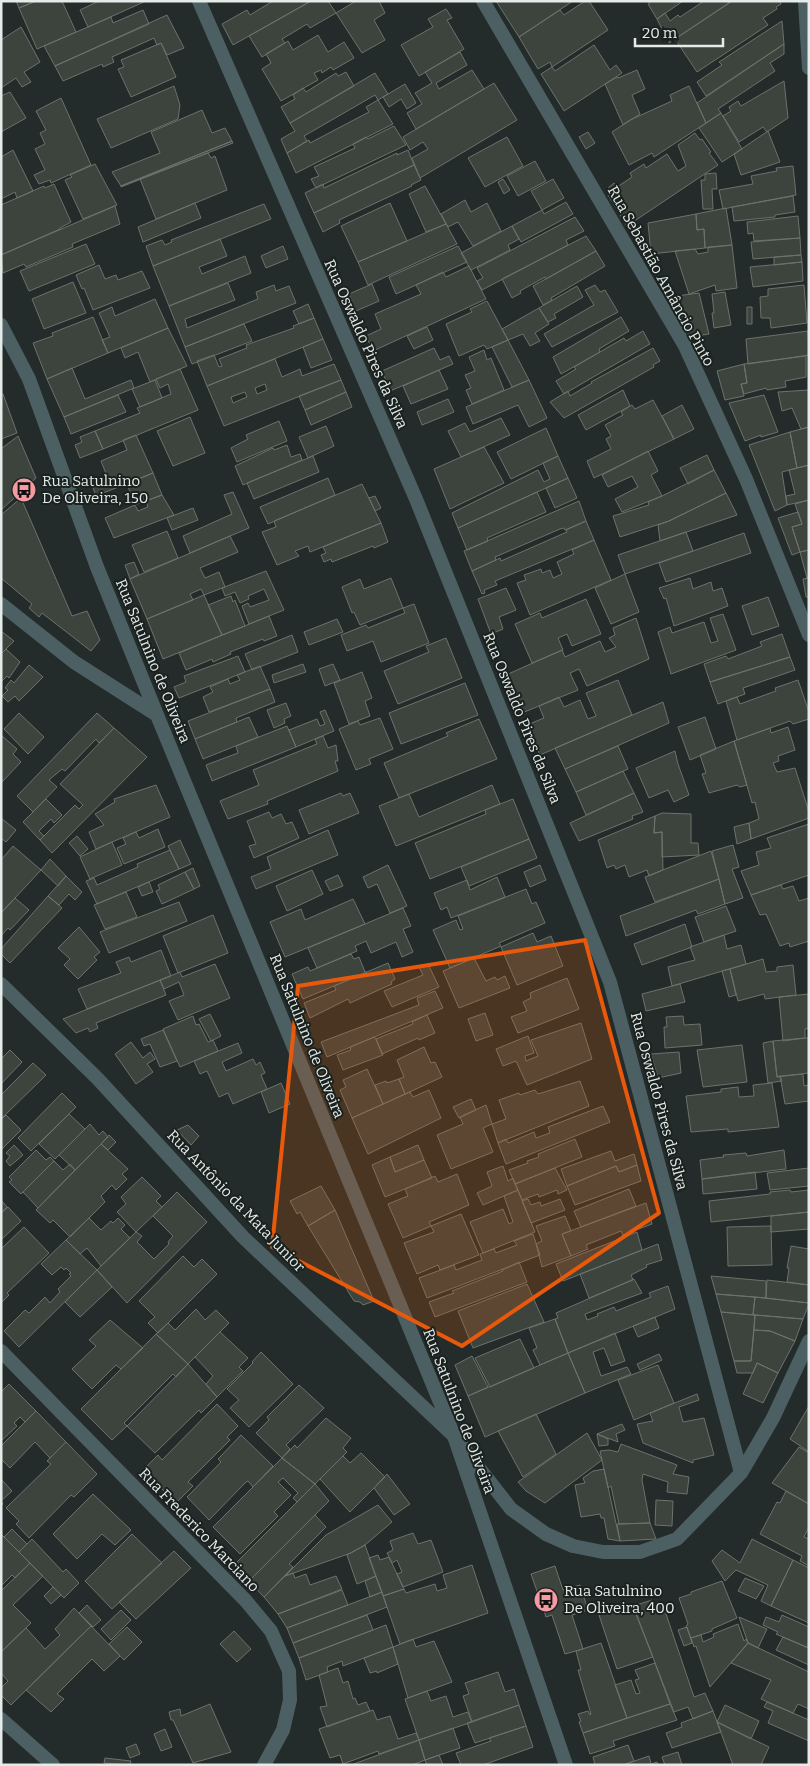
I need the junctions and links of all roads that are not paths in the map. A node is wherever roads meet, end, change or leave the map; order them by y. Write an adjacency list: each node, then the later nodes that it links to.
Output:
1 (199, 1): 13 (street, Rua Oswaldo Pires da Silva)
2 (483, 1): 7 (street, Rua Sebastião Amâncio Pinto)
3 (805, 1): 4 (street)
4 (809, 68)
5 (1, 325): 8 (street, Rua Satulnino de Oliveira)
6 (1, 604): 8 (street)
7 (809, 635)
8 (157, 715): 12 (street, Rua Satulnino de Oliveira)
9 (1, 984): 12 (street, Rua Antônio da Mata Junior)
10 (809, 1341): 13 (street)
11 (1, 1351): 16 (street, Rua Frederico Marciano)
12 (454, 1436): 13 (street); 17 (street, Rua Satulnino de Oliveira)
13 (741, 1473)
14 (1, 1719): 15 (street)
15 (53, 1765)
16 (264, 1765)
17 (566, 1765)

